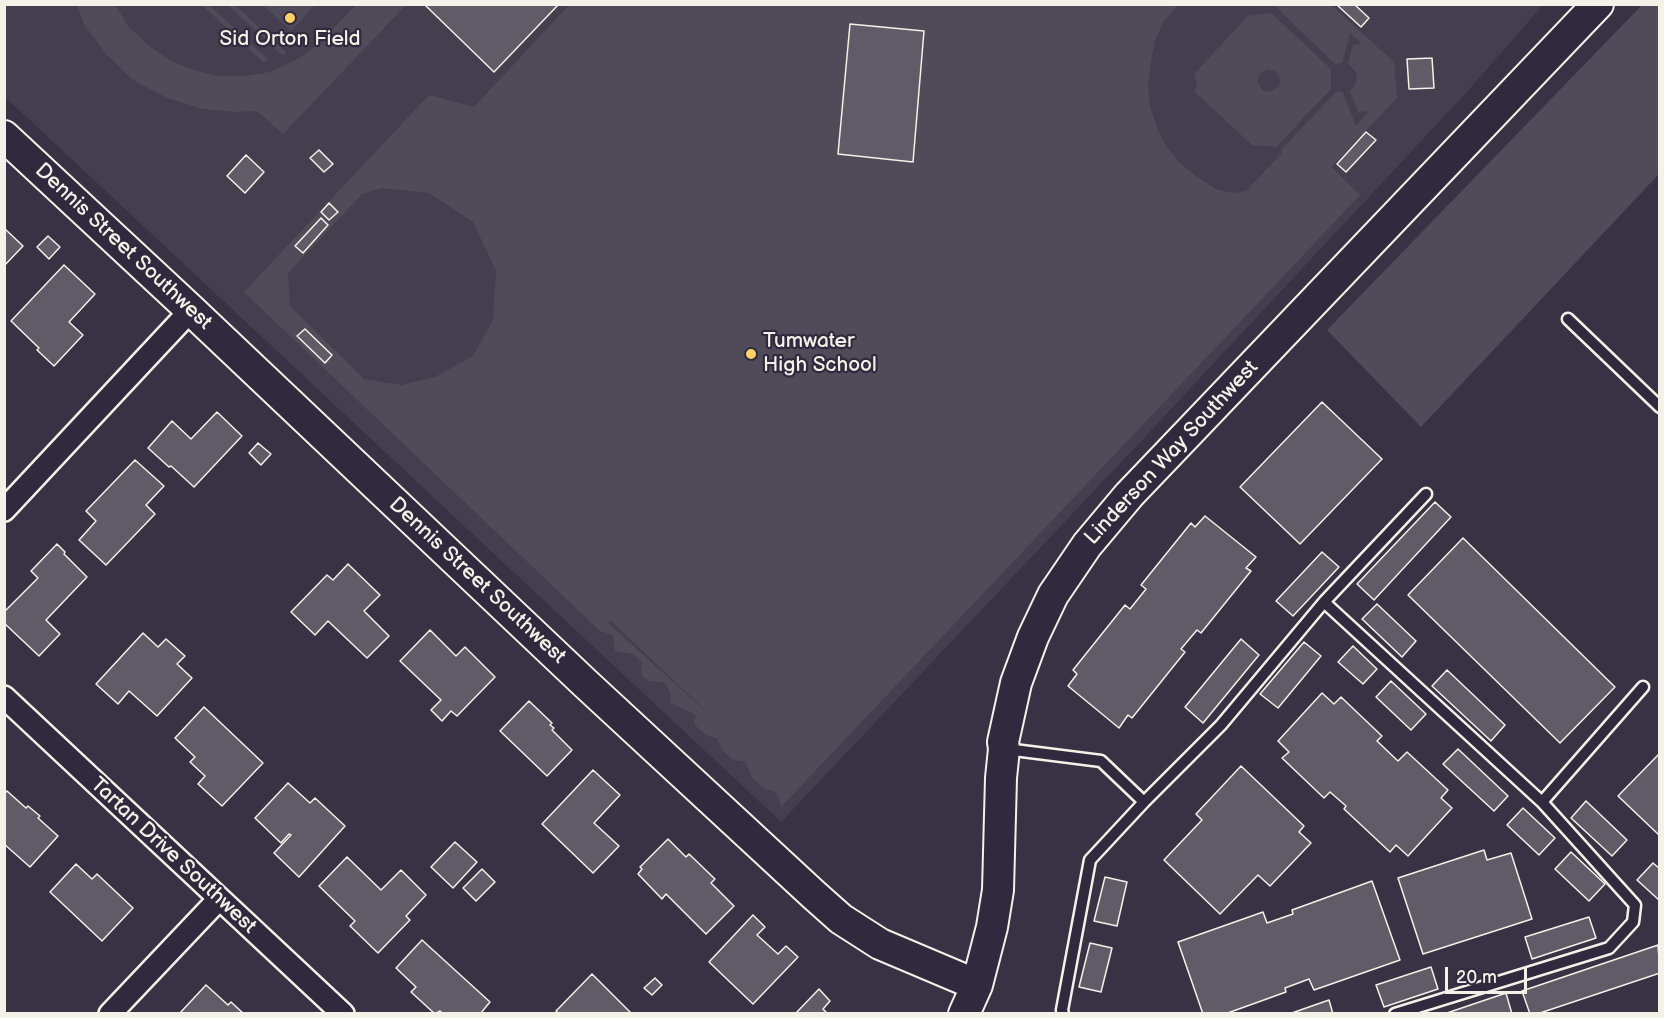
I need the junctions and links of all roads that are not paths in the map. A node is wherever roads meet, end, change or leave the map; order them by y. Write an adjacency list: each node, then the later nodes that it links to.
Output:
1 (1598, 4): 11 (street, Linderson Way Southwest)
2 (4, 136): 3 (street, Dennis Street Southwest)
3 (191, 310): 7 (street); 15 (street, Dennis Street Southwest)
4 (1568, 319): 5 (lane)
5 (1659, 407)
6 (1425, 494): 8 (lane)
7 (4, 510)
8 (1324, 602): 12 (lane); 13 (lane)
9 (1643, 687): 13 (lane)
10 (4, 697): 14 (street, Tartan Drive Southwest)
11 (1004, 749): 12 (lane); 15 (street, Linderson Way Southwest)
12 (1144, 802): 19 (lane)
13 (1542, 802): 20 (lane)
14 (219, 899): 16 (street); 17 (street, Tartan Drive Southwest)
15 (977, 985): 18 (street, Linderson Way Southwest)
16 (110, 1014)
17 (343, 1014)
18 (964, 1014)
19 (1063, 1014)
20 (1395, 1014)

